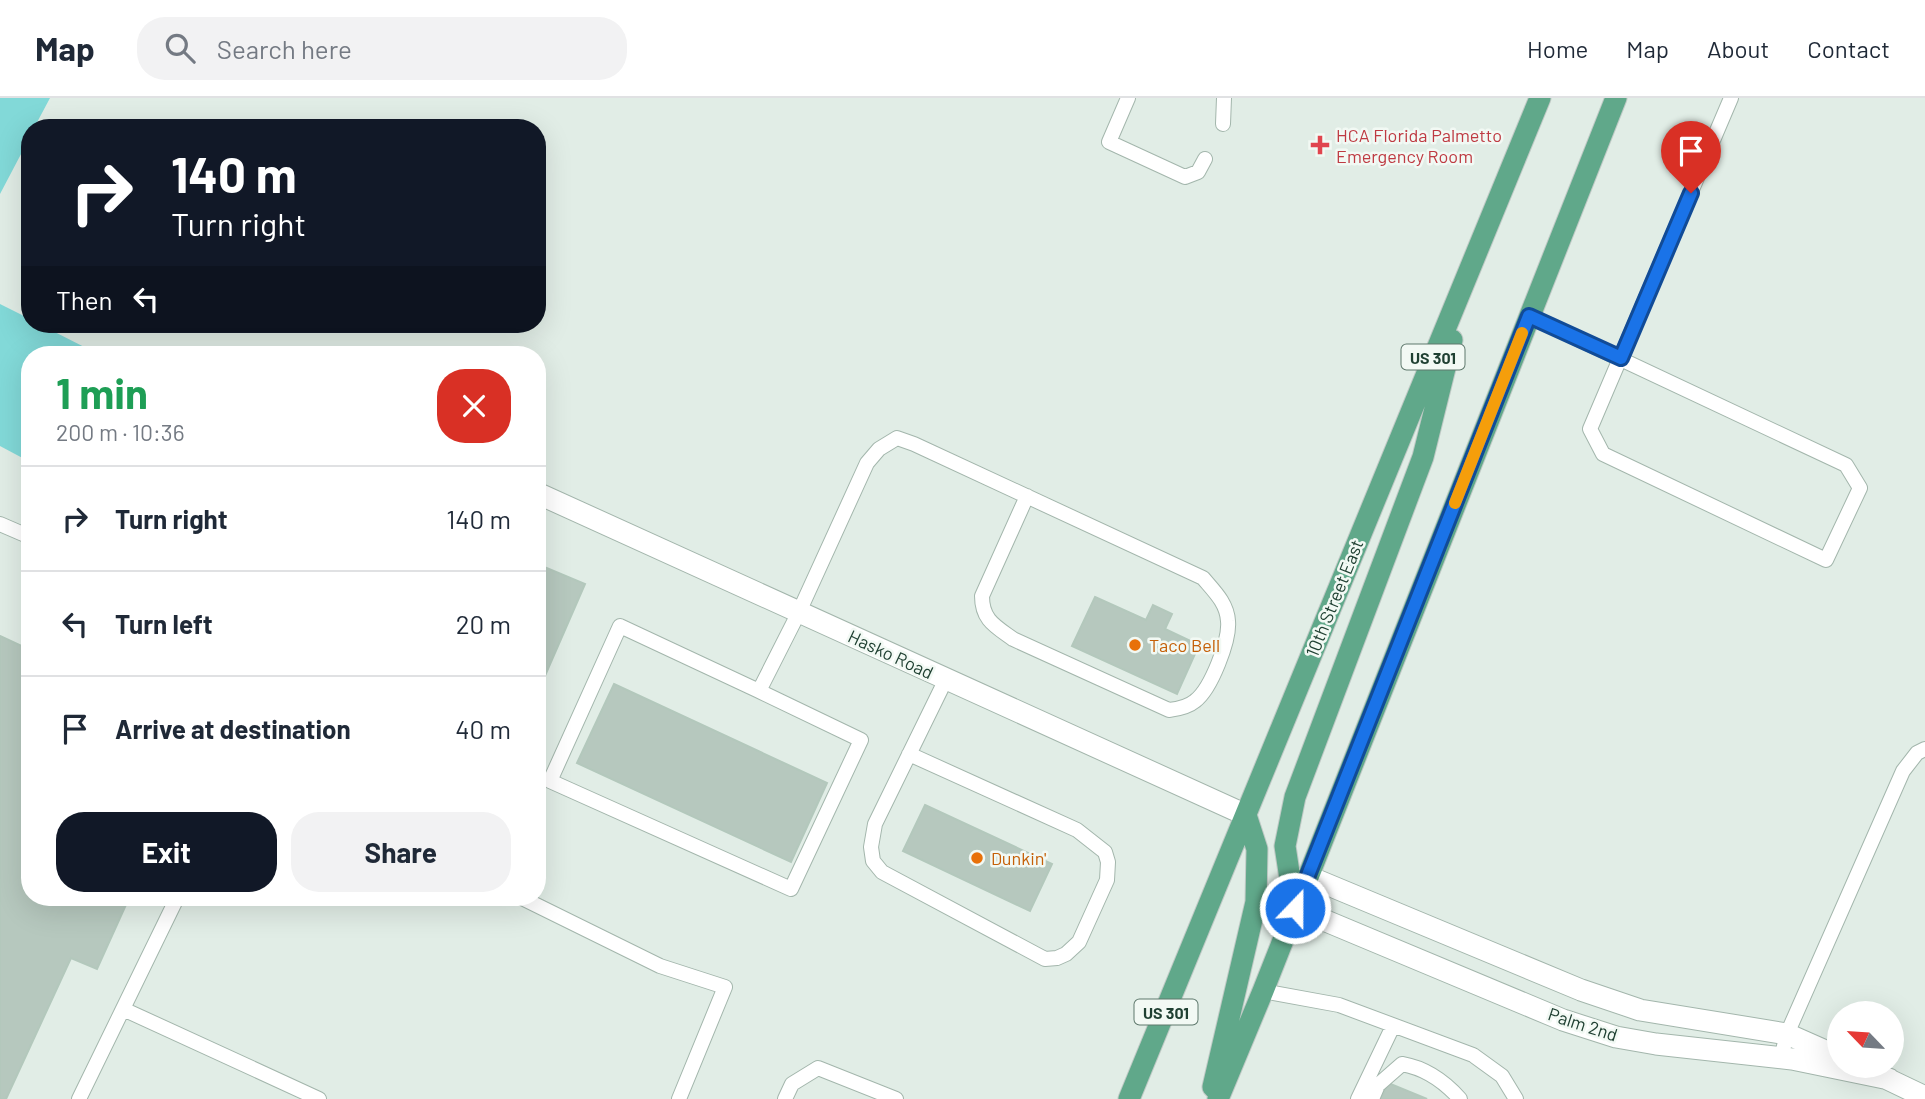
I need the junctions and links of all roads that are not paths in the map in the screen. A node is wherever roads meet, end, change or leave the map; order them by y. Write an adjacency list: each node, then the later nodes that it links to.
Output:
1 (1128, 98): 7 (lane)
2 (1224, 98): 6 (lane)
3 (1540, 98): 8 (main road, 10th Street East / US 301)
4 (1616, 98): 9 (main road)
5 (1731, 98): 10 (lane)
6 (1223, 124)
7 (1205, 159)
8 (1469, 270): 20 (main road, 10th Street East / US 301); 24 (main road)
9 (1529, 316): 10 (lane); 21 (main road)
10 (1621, 358): 10 (lane)
11 (1027, 496): 11 (lane); 15 (lane)
12 (546, 497): 15 (street, Hasko Road)
13 (0, 524): 14 (lane)
14 (21, 533)
15 (799, 612): 16 (street, Hasko Road); 17 (lane)
16 (946, 679): 19 (lane); 20 (street, Hasko Road)
17 (759, 691): 17 (lane)
18 (1925, 749): 28 (lane)
19 (909, 754): 19 (lane)
20 (1245, 815): 38 (main road, 10th Street East / US 301); 39 (main road)
21 (1307, 876): 24 (main road); 28 (street, Palm 2nd)
22 (173, 906): 26 (lane)
23 (538, 906): 35 (lane)
24 (1295, 908): 25 (main road); 30 (street, Palm 2nd)
25 (1263, 991): 27 (lane); 40 (main road)
26 (123, 1009): 33 (lane); 34 (lane)
27 (1393, 1026): 41 (lane); 44 (lane)
28 (1787, 1034): 29 (street, Palm 2nd); 30 (lane)
29 (1827, 1052)
30 (1781, 1058): 31 (street, Palm 2nd)
31 (1889, 1079): 32 (street, Palm 2nd)
32 (1925, 1097)
33 (79, 1099)
34 (319, 1099)
35 (679, 1099)
36 (785, 1099): 37 (lane)
37 (896, 1099)
38 (1129, 1099)
39 (1210, 1099)
40 (1218, 1099)
41 (1358, 1099)
42 (1372, 1099): 43 (lane)
43 (1460, 1099)
44 (1516, 1099)

